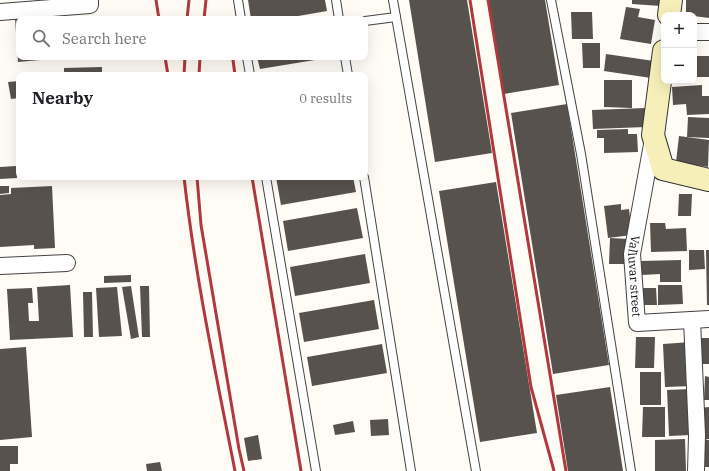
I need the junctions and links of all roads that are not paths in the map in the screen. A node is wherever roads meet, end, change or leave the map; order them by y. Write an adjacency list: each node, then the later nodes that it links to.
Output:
1 (90, 0): 7 (street)
2 (238, 0): 9 (lane)
3 (336, 0): 10 (lane)
4 (393, 0): 11 (lane)
5 (551, 0): 31 (lane)
6 (671, 0): 8 (main road)
7 (0, 12)
8 (669, 12)
9 (241, 16)
10 (339, 16)
11 (396, 17): 12 (lane); 30 (lane)
12 (368, 21)
13 (697, 32): 14 (street)
14 (709, 32)
15 (248, 60): 17 (lane)
16 (346, 60): 18 (lane)
17 (250, 72)
18 (348, 72)
19 (661, 74): 20 (main road)
20 (653, 135): 23 (main road); 27 (street, Valluvar street)
21 (267, 180): 28 (lane)
22 (364, 180): 29 (lane)
23 (709, 180)
24 (67, 263): 25 (street)
25 (0, 266)
26 (709, 319): 27 (street, Valluvar street)
27 (692, 320): 32 (street)
28 (316, 471)
29 (411, 471)
30 (476, 471)
31 (631, 471)
32 (696, 471)

